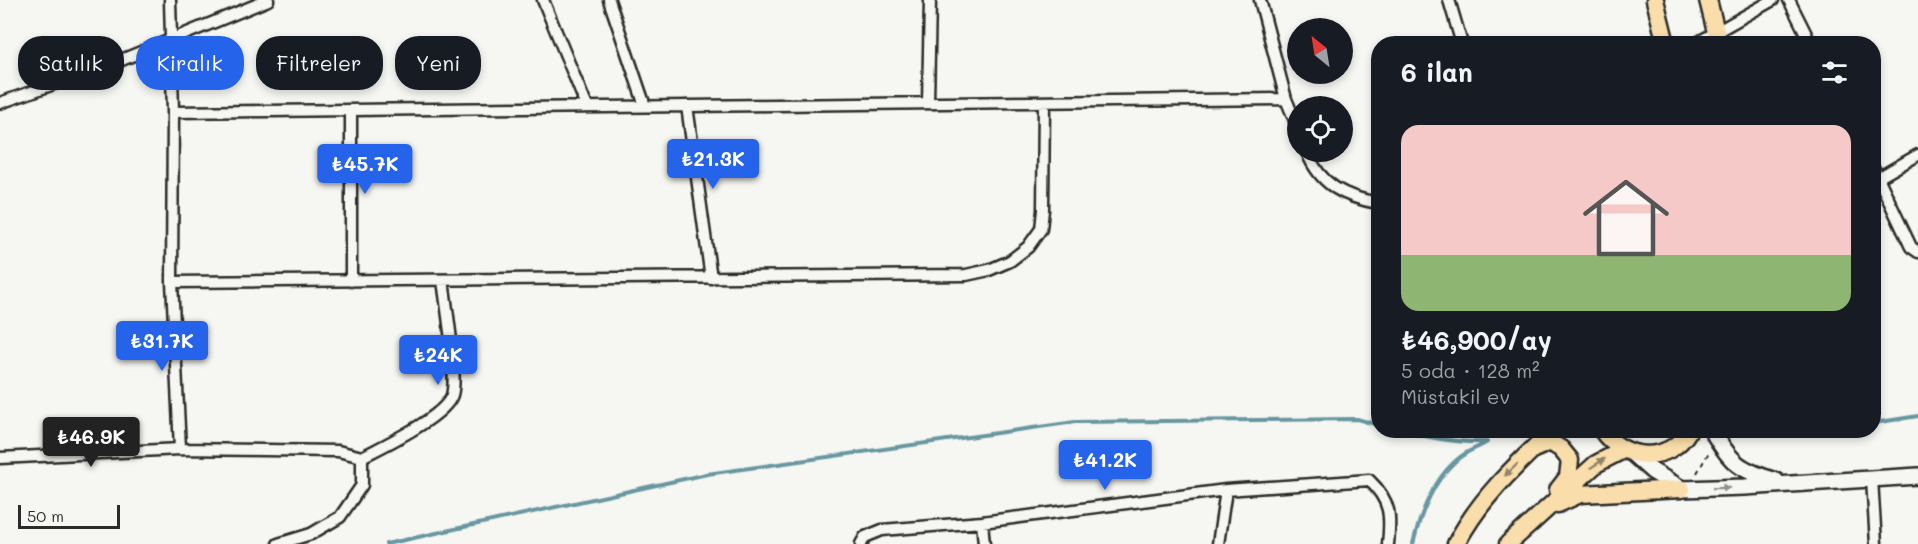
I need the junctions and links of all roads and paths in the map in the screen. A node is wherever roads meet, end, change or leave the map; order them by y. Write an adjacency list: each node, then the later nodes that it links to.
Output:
1 (170, 0): 12 (street)
2 (268, 0): 13 (street)
3 (543, 0): 27 (street)
4 (609, 0): 25 (street)
5 (930, 0): 24 (street)
6 (1260, 0): 21 (street)
7 (1449, 0): 14 (street)
8 (1654, 0): 15 (main road)
9 (1708, 0): 16 (main road)
10 (1773, 0): 17 (street)
11 (1789, 0): 18 (street)
12 (171, 36)
13 (179, 36)
14 (1460, 36)
15 (1664, 36)
16 (1717, 36)
17 (1721, 36)
18 (1807, 36)
19 (136, 54): 23 (street)
20 (172, 90): 29 (street)
21 (1286, 99): 22 (street)
22 (1044, 102): 24 (street); 36 (street)
23 (0, 103)
24 (928, 103): 26 (street)
25 (645, 106): 26 (street); 27 (street)
26 (687, 106): 36 (street)
27 (587, 107): 28 (street)
28 (351, 110): 29 (street); 38 (street)
29 (173, 112): 39 (street)
30 (1918, 156): 32 (street)
31 (1311, 162): 34 (street)
32 (1881, 171)
33 (1881, 184): 35 (street)
34 (1371, 202)
35 (1918, 252)
36 (711, 278): 37 (street)
37 (443, 280): 38 (street); 49 (street)
38 (351, 281): 39 (street)
39 (172, 282): 45 (street)
40 (1545, 438): 46 (main road)
41 (1607, 438): 47 (main road)
42 (1684, 438): 47 (main road)
43 (1715, 438): 53 (path)
44 (1717, 438): 52 (main road)
45 (180, 449): 48 (street); 49 (street)
46 (1533, 450): 55 (main road); 62 (main road, one-way to 62)
47 (1627, 451): 53 (main road); 55 (main road, one-way to 47)
48 (0, 458)
49 (362, 458): 57 (street)
50 (1918, 476): 51 (main road)
51 (1872, 479): 52 (main road); 64 (street)
52 (1784, 484): 53 (main road, one-way to 52)
53 (1688, 488): 55 (main road)
54 (1226, 490): 56 (street); 60 (street); 61 (street)
55 (1544, 510): 63 (main road)
56 (982, 522): 58 (street); 59 (street)
57 (278, 544)
58 (861, 544)
59 (984, 544)
60 (1218, 544)
61 (1389, 544)
62 (1456, 544)
63 (1508, 544)
64 (1876, 544)

